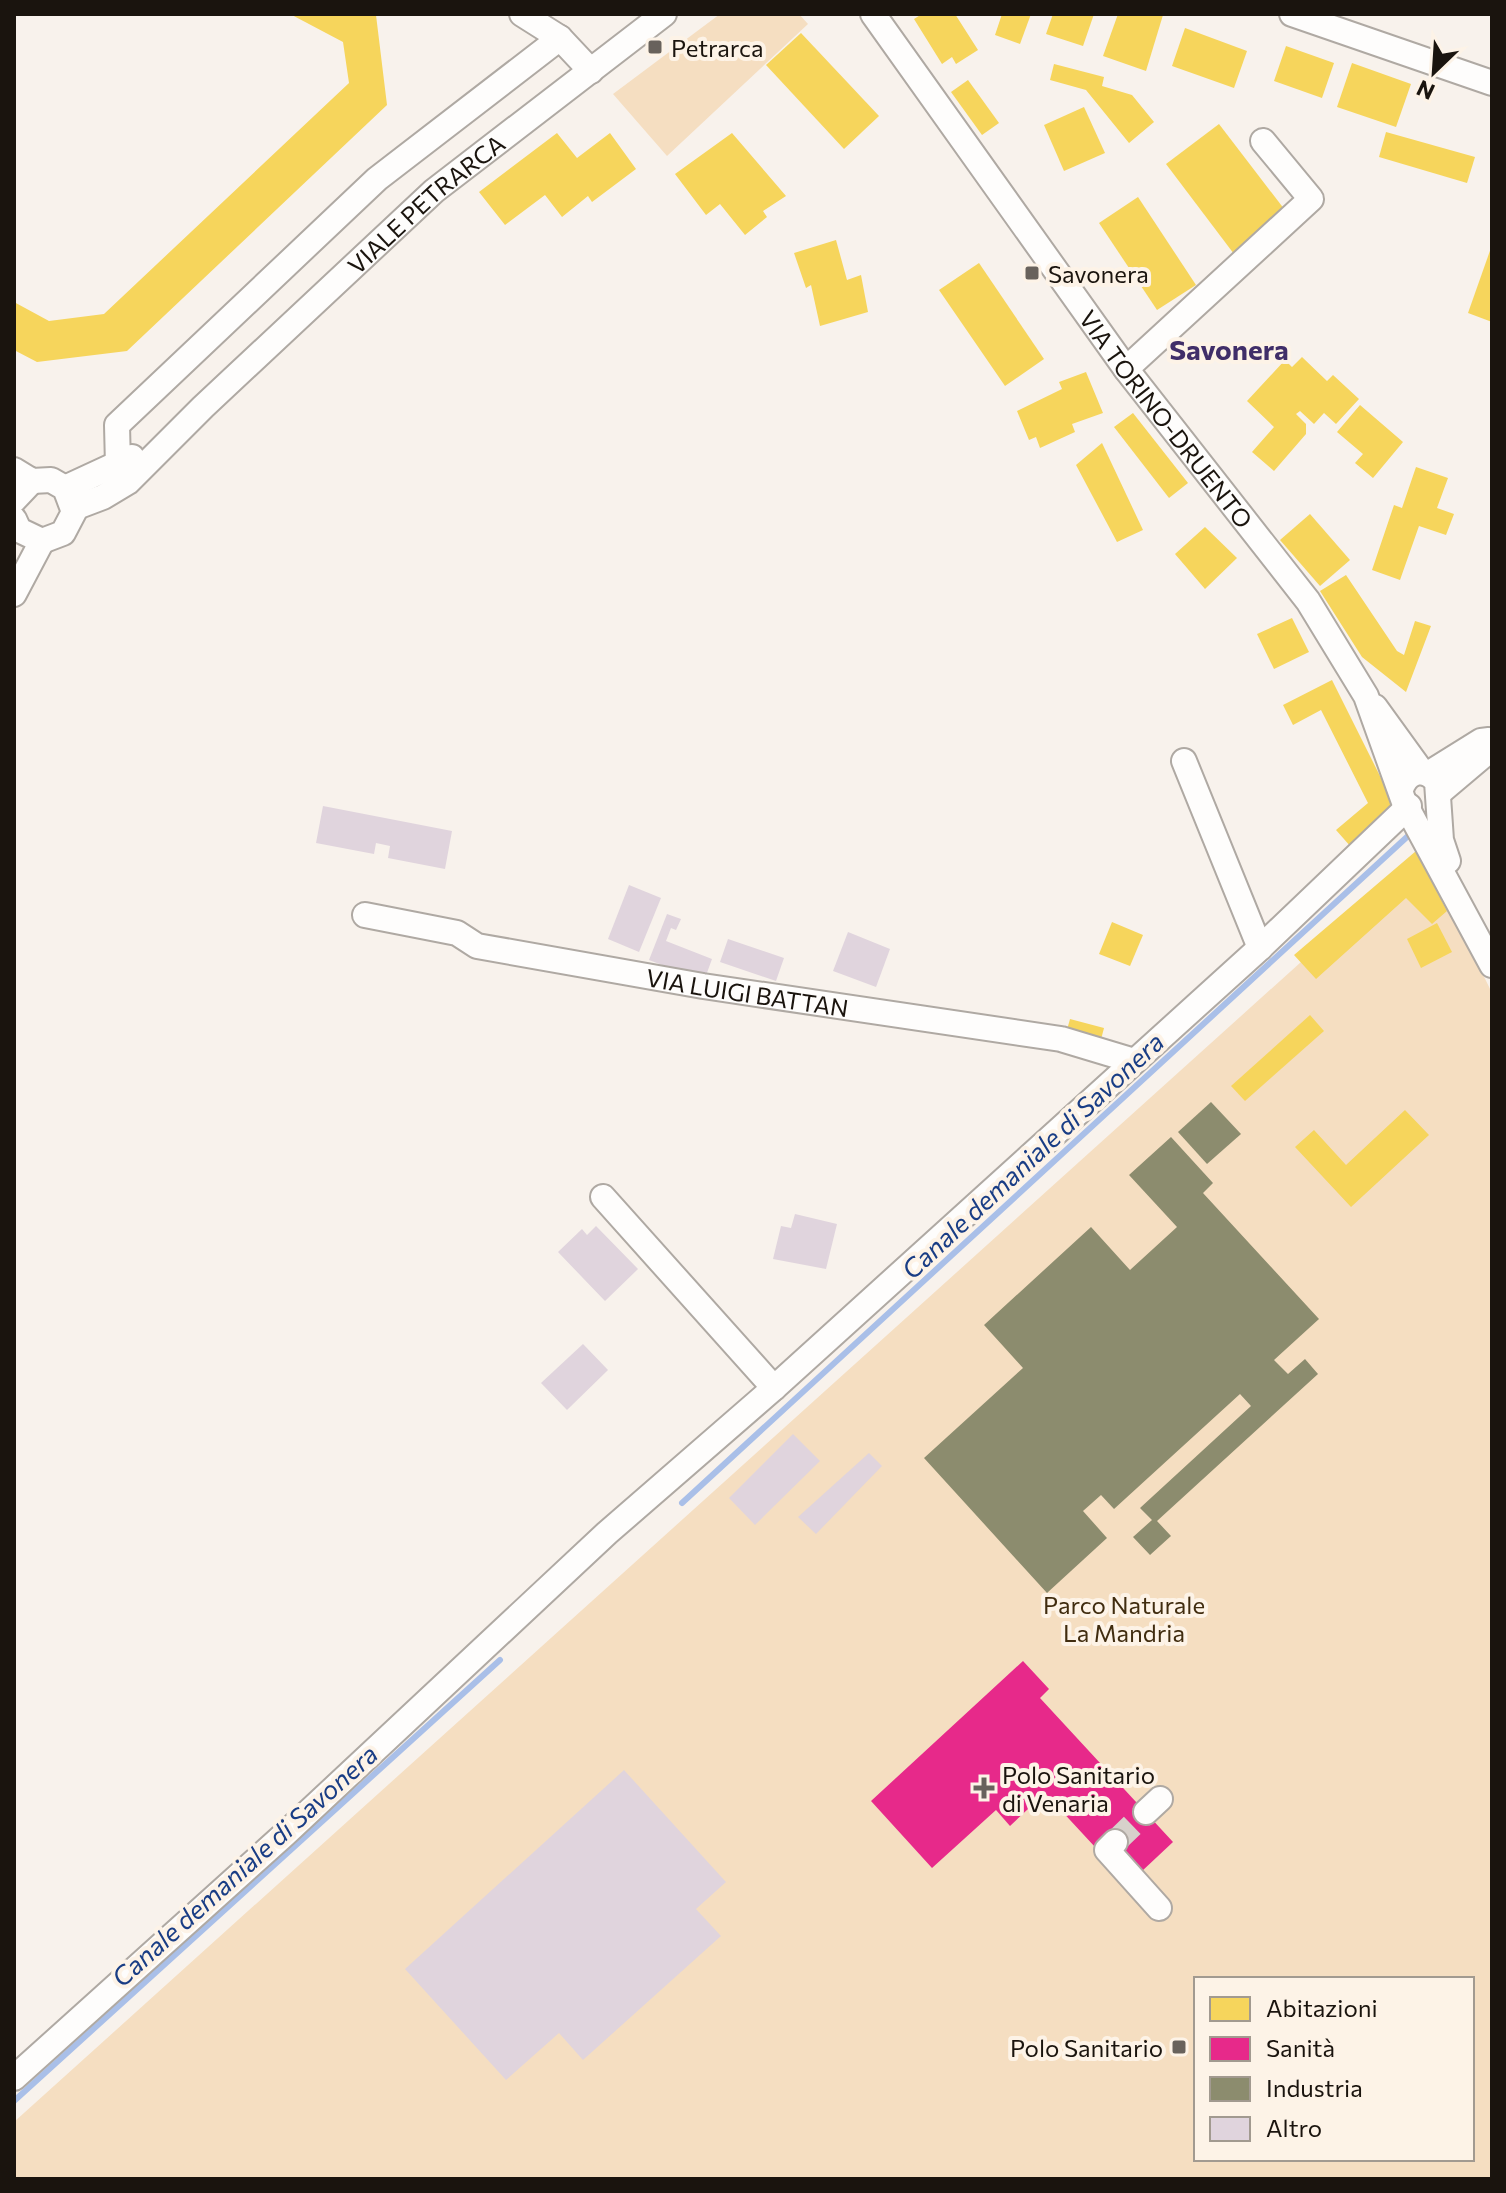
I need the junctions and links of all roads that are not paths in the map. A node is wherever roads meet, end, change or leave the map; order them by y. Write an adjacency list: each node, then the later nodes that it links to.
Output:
1 (522, 14): 5 (street)
2 (664, 14): 6 (street, VIALE PETRARCA)
3 (1292, 14): 7 (street)
4 (873, 18): 9 (street, VIA TORINO-DRUENTO)
5 (560, 38): 6 (street); 11 (street)
6 (591, 71): 10 (street, VIALE PETRARCA)
7 (1492, 83)
8 (1263, 141): 9 (street)
9 (1126, 369): 17 (street, VIA TORINO-DRUENTO)
10 (203, 407): 11 (street, VIALE PETRARCA); 13 (street, VIALE PETRARCA)
11 (118, 466): 13 (street, VIALE PETRARCA)
12 (18, 489): 13 (street)
13 (69, 498): 15 (street)
14 (16, 530): 15 (street)
15 (42, 541): 16 (street)
16 (14, 594)
17 (1366, 696): 20 (street, VIA TORINO-DRUENTO); 21 (street, VIA TORINO-DRUENTO)
18 (1492, 740): 20 (street)
19 (1184, 761): 24 (street)
20 (1432, 785): 21 (street); 21 (street); 22 (street, VIA TORINO-DRUENTO)
21 (1405, 798): 22 (street, VIA TORINO-DRUENTO); 24 (street)
22 (1451, 883): 25 (street, VIA TORINO-DRUENTO)
23 (365, 915): 26 (street, VIA LUIGI BATTAN)
24 (1255, 953): 26 (street)
25 (1492, 965)
26 (1134, 1061): 28 (street)
27 (603, 1197): 28 (street)
28 (774, 1388): 31 (street)
29 (1115, 1842): 30 (street)
30 (1159, 1908)
31 (14, 2078)

